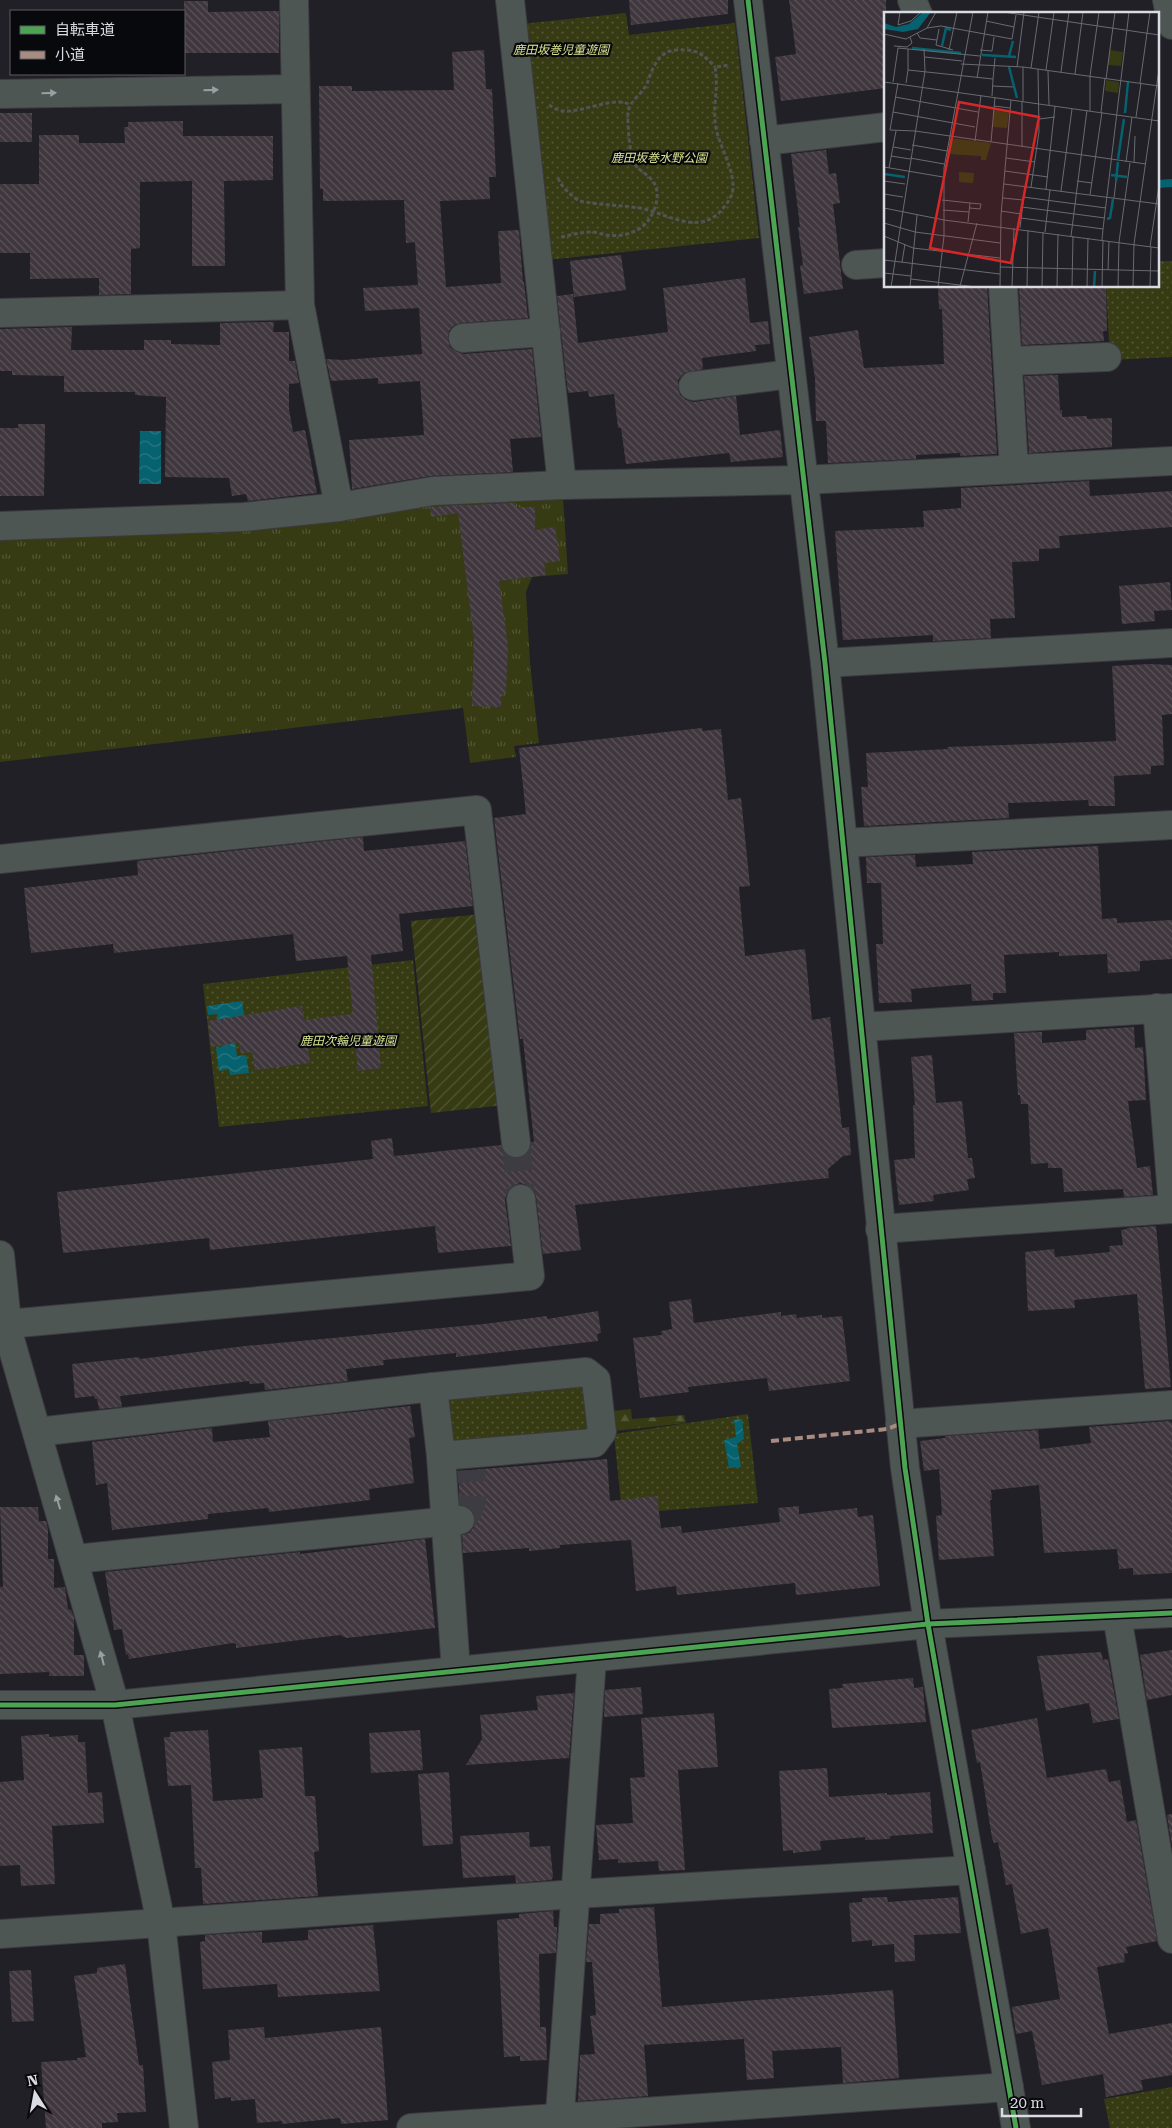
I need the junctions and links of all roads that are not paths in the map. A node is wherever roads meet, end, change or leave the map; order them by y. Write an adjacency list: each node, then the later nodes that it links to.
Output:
1 (294, 0): 8 (street)
2 (510, 0): 17 (street)
3 (748, 0): 11 (street)
4 (912, 0): 6 (street)
5 (1167, 0): 7 (street)
6 (917, 12)
7 (1172, 25)
8 (295, 89): 9 (street, one-way to 8); 15 (street)
9 (0, 94)
10 (884, 127): 11 (street)
11 (764, 141): 21 (street)
12 (884, 263): 13 (street)
13 (856, 265)
14 (1003, 288): 20 (street)
15 (300, 305): 16 (street); 27 (street)
16 (0, 313)
17 (546, 332): 18 (street); 26 (street)
18 (463, 338)
19 (1107, 357): 20 (street)
20 (1008, 361): 24 (street)
21 (791, 374): 22 (street); 25 (street)
22 (693, 386)
23 (1172, 461): 24 (street)
24 (1014, 470): 25 (street)
25 (803, 480): 26 (street); 30 (street)
26 (562, 485): 27 (street)
27 (339, 508): 28 (street)
28 (0, 526)
29 (1172, 644): 30 (street)
30 (825, 664): 32 (street)
31 (1172, 825): 32 (street)
32 (844, 842): 35 (street)
33 (0, 859): 36 (street)
34 (1165, 1008): 35 (street); 37 (street)
35 (862, 1027): 41 (street)
36 (516, 1143)
37 (1171, 1158): 38 (street)
38 (1172, 1195)
39 (521, 1199): 43 (street)
40 (1172, 1208): 41 (street)
41 (880, 1229): 46 (street)
42 (0, 1255): 43 (street)
43 (8, 1324): 47 (street)
44 (433, 1386): 47 (street); 48 (street); 48 (street)
45 (1172, 1405): 46 (street)
46 (900, 1424): 53 (street)
47 (36, 1432): 50 (street, one-way to 47)
48 (441, 1456): 49 (street)
49 (452, 1521): 50 (street); 55 (street)
50 (75, 1559): 57 (street, one-way to 50)
51 (1172, 1613): 52 (street)
52 (1117, 1616): 53 (street); 62 (street)
53 (928, 1624): 54 (street); 58 (street)
54 (592, 1658): 55 (street); 59 (street)
55 (456, 1671): 57 (street)
56 (0, 1705): 57 (street)
57 (116, 1705): 60 (street)
58 (971, 1870): 59 (street); 63 (street)
59 (576, 1894): 60 (street); 64 (street)
60 (161, 1923): 61 (street); 65 (street)
61 (0, 1934)
62 (1172, 1939)
63 (1009, 2087): 64 (street); 67 (street)
64 (560, 2122): 66 (street)
65 (184, 2128)
66 (411, 2128)
67 (1016, 2128)

